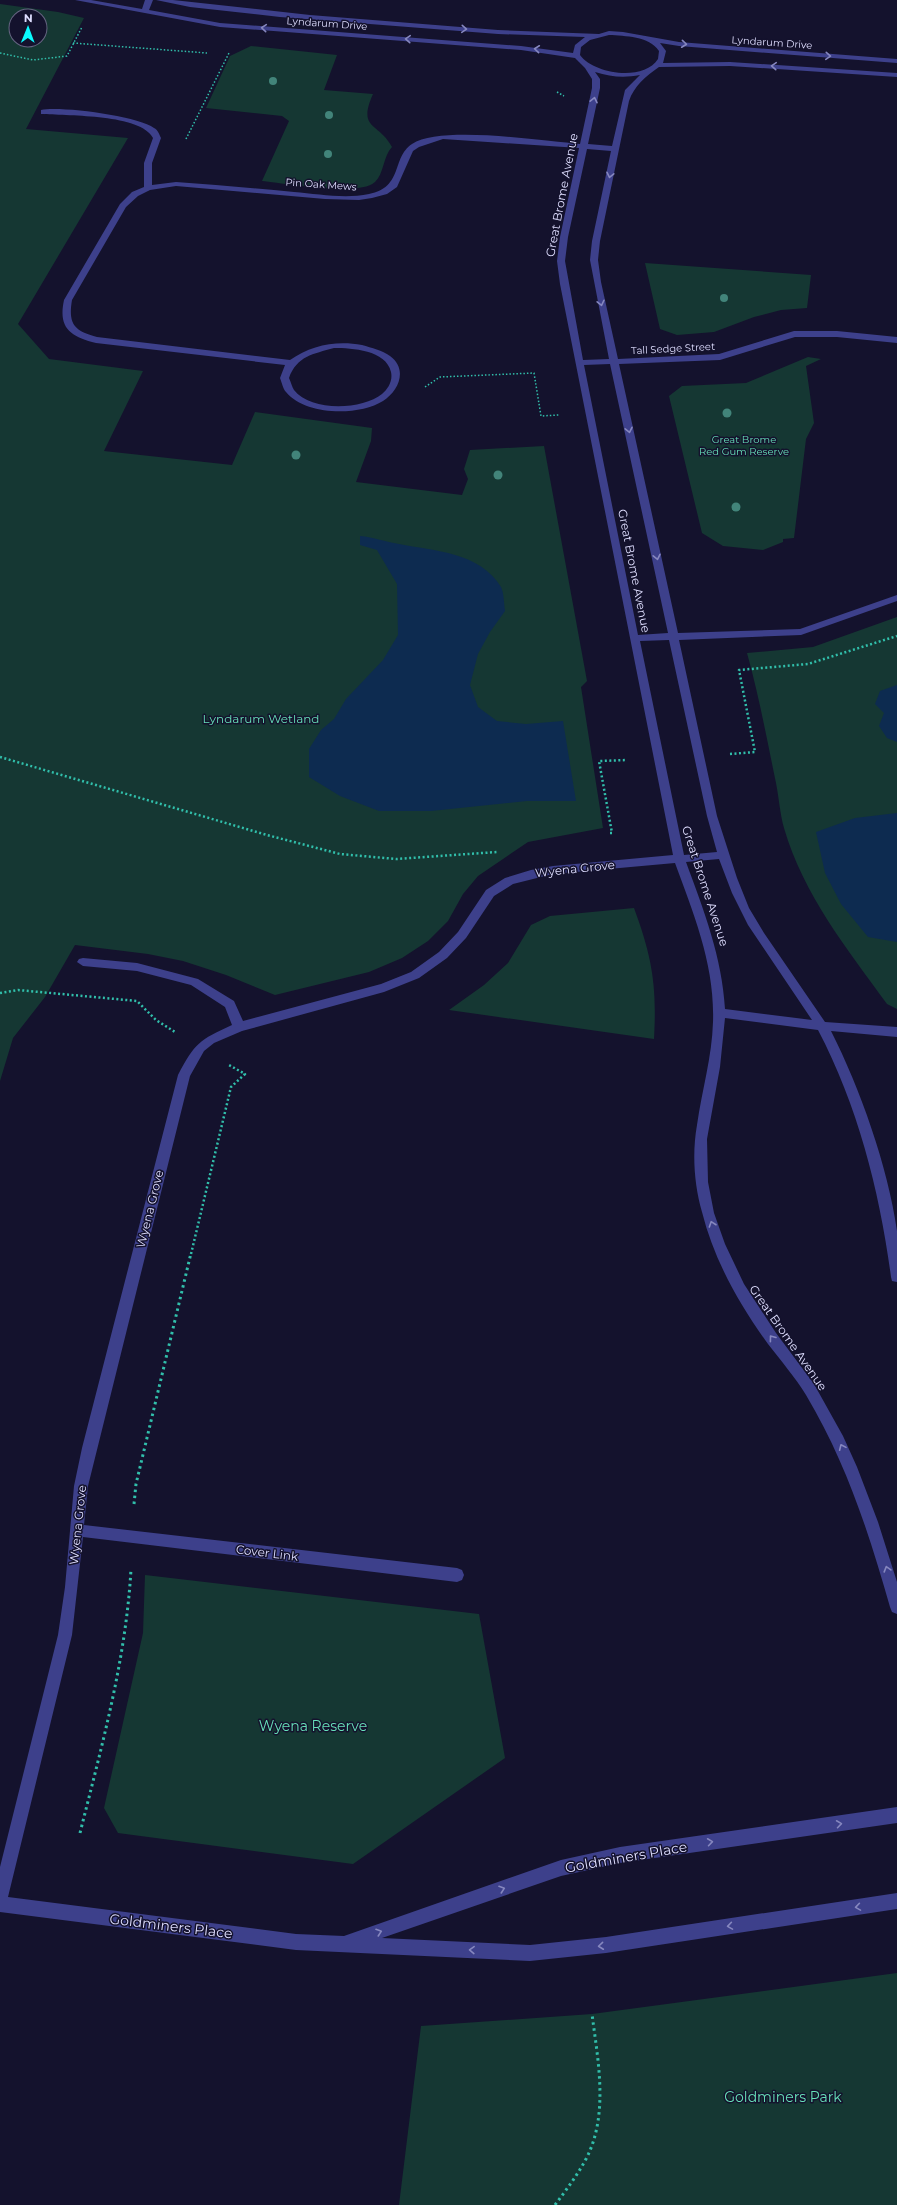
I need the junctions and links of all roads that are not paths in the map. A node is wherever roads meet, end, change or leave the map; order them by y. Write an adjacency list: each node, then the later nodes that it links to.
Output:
1 (79, 0): 5 (street, Lyndarum Drive)
2 (149, 0): 5 (street)
3 (160, 0): 4 (street, Lyndarum Drive)
4 (181, 2): 6 (street); 7 (street, Lyndarum Drive, one-way to 7)
5 (145, 12): 6 (street, Lyndarum Drive)
6 (170, 16): 9 (street, Lyndarum Drive, one-way to 6)
7 (596, 35): 8 (street, Lyndarum Drive); 9 (street)
8 (646, 38): 10 (street, Lyndarum Drive, one-way to 10); 11 (street)
9 (576, 56): 12 (street)
10 (897, 61)
11 (659, 65): 13 (street); 14 (street, one-way to 11)
12 (588, 68): 13 (street); 16 (street, Great Brome Avenue, one-way to 12)
13 (649, 70): 17 (street, Great Brome Avenue)
14 (897, 75)
15 (44, 112): 18 (street)
16 (584, 146): 17 (street, Pin Oak Mews); 18 (street, Pin Oak Mews); 22 (street, Great Brome Avenue)
17 (616, 149): 20 (street, Great Brome Avenue, one-way to 20)
18 (148, 188): 21 (street, Pin Oak Mews)
19 (897, 340): 20 (street, Tall Sedge Street)
20 (615, 362): 22 (street, Tall Sedge Street); 24 (street, Great Brome Avenue, one-way to 24)
21 (291, 363): 21 (street)
22 (579, 363): 25 (street, Great Brome Avenue)
23 (897, 598): 24 (street)
24 (674, 636): 25 (street); 26 (street, Great Brome Avenue)
25 (634, 638): 27 (street, Great Brome Avenue)
26 (723, 855): 27 (street, Wyena Grove); 30 (street, Great Brome Avenue)
27 (680, 860): 29 (street, Great Brome Avenue); 31 (street, Wyena Grove)
28 (83, 962): 31 (street)
29 (719, 1013): 30 (street); 36 (street, Great Brome Avenue, one-way to 29)
30 (822, 1026): 32 (street); 33 (street, Great Brome Avenue)
31 (239, 1027): 34 (street, Wyena Grove)
32 (897, 1032)
33 (897, 1277)
34 (76, 1530): 35 (street, Cover Link); 38 (street, Wyena Grove)
35 (457, 1575)
36 (897, 1607)
37 (897, 1815): 41 (street, Goldminers Place, one-way to 37)
38 (0, 1898)
39 (897, 1901): 41 (street, Goldminers Place, one-way to 41)
40 (0, 1904): 41 (street, Goldminers Place)
41 (342, 1945)

